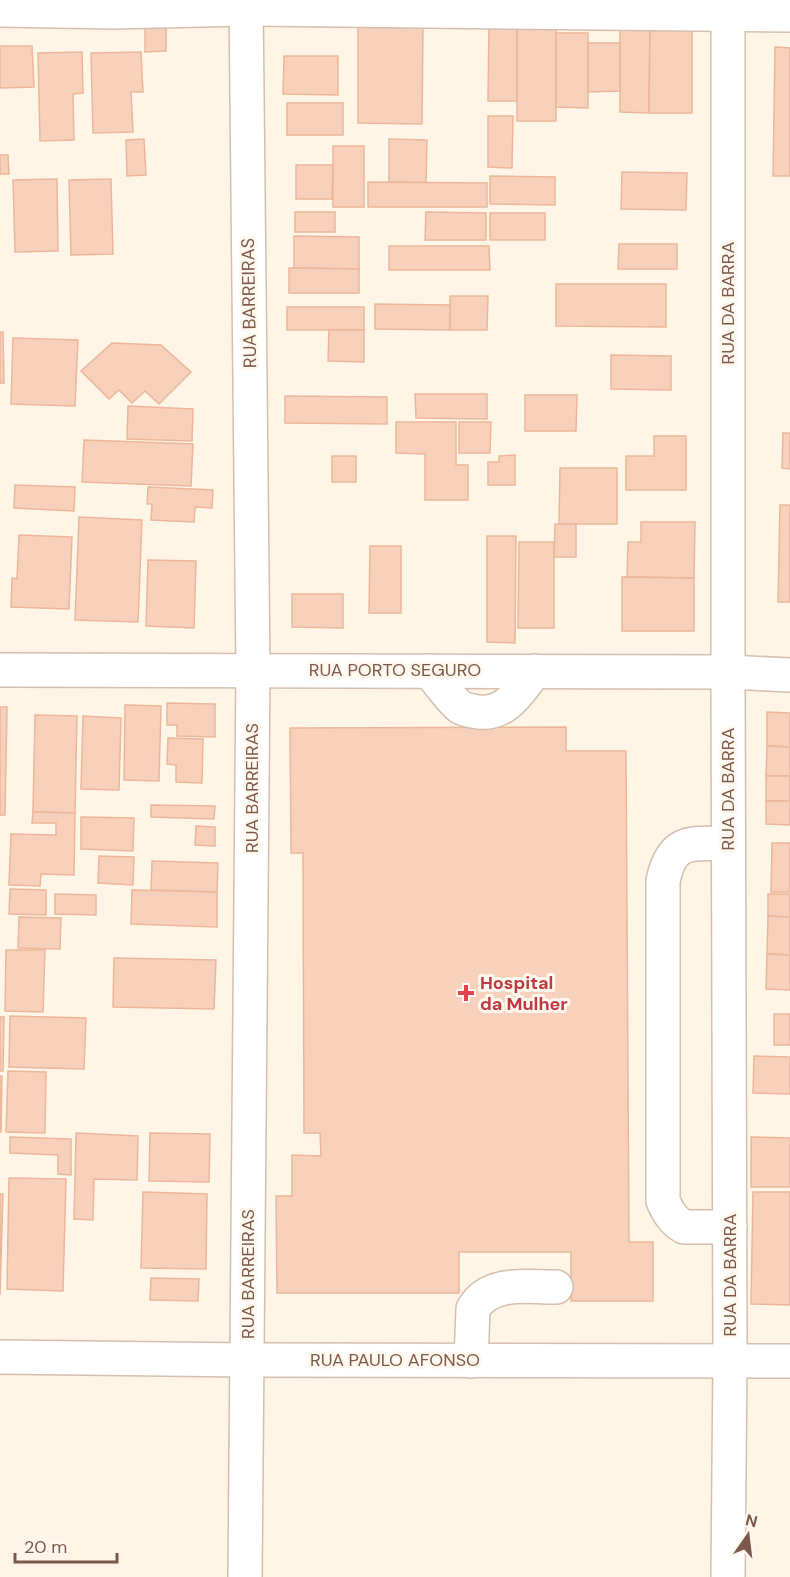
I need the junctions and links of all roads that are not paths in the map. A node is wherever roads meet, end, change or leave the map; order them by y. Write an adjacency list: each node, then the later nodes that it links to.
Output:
1 (246, 5): 2 (street); 3 (street); 7 (street, RUA BARREIRAS)
2 (114, 6): 4 (street)
3 (728, 8): 5 (street); 8 (street, RUA DA BARRA)
4 (0, 10)
5 (790, 15)
6 (0, 670): 7 (street, RUA PORTO SEGURO)
7 (253, 670): 8 (street, RUA PORTO SEGURO); 14 (street, RUA BARREIRAS)
8 (728, 672): 9 (street, RUA PORTO SEGURO); 10 (street, RUA DA BARRA)
9 (790, 675)
10 (728, 844): 11 (street, RUA DA BARRA); 11 (street)
11 (729, 1227): 16 (street, RUA DA BARRA)
12 (556, 1287): 15 (street)
13 (0, 1357): 14 (street, RUA PAULO AFONSO)
14 (247, 1360): 15 (street, RUA PAULO AFONSO); 18 (street, RUA BARREIRAS)
15 (471, 1361): 16 (street, RUA PAULO AFONSO)
16 (730, 1361): 17 (street, RUA PAULO AFONSO); 19 (street, RUA DA BARRA)
17 (790, 1361)
18 (245, 1577)
19 (728, 1577)

